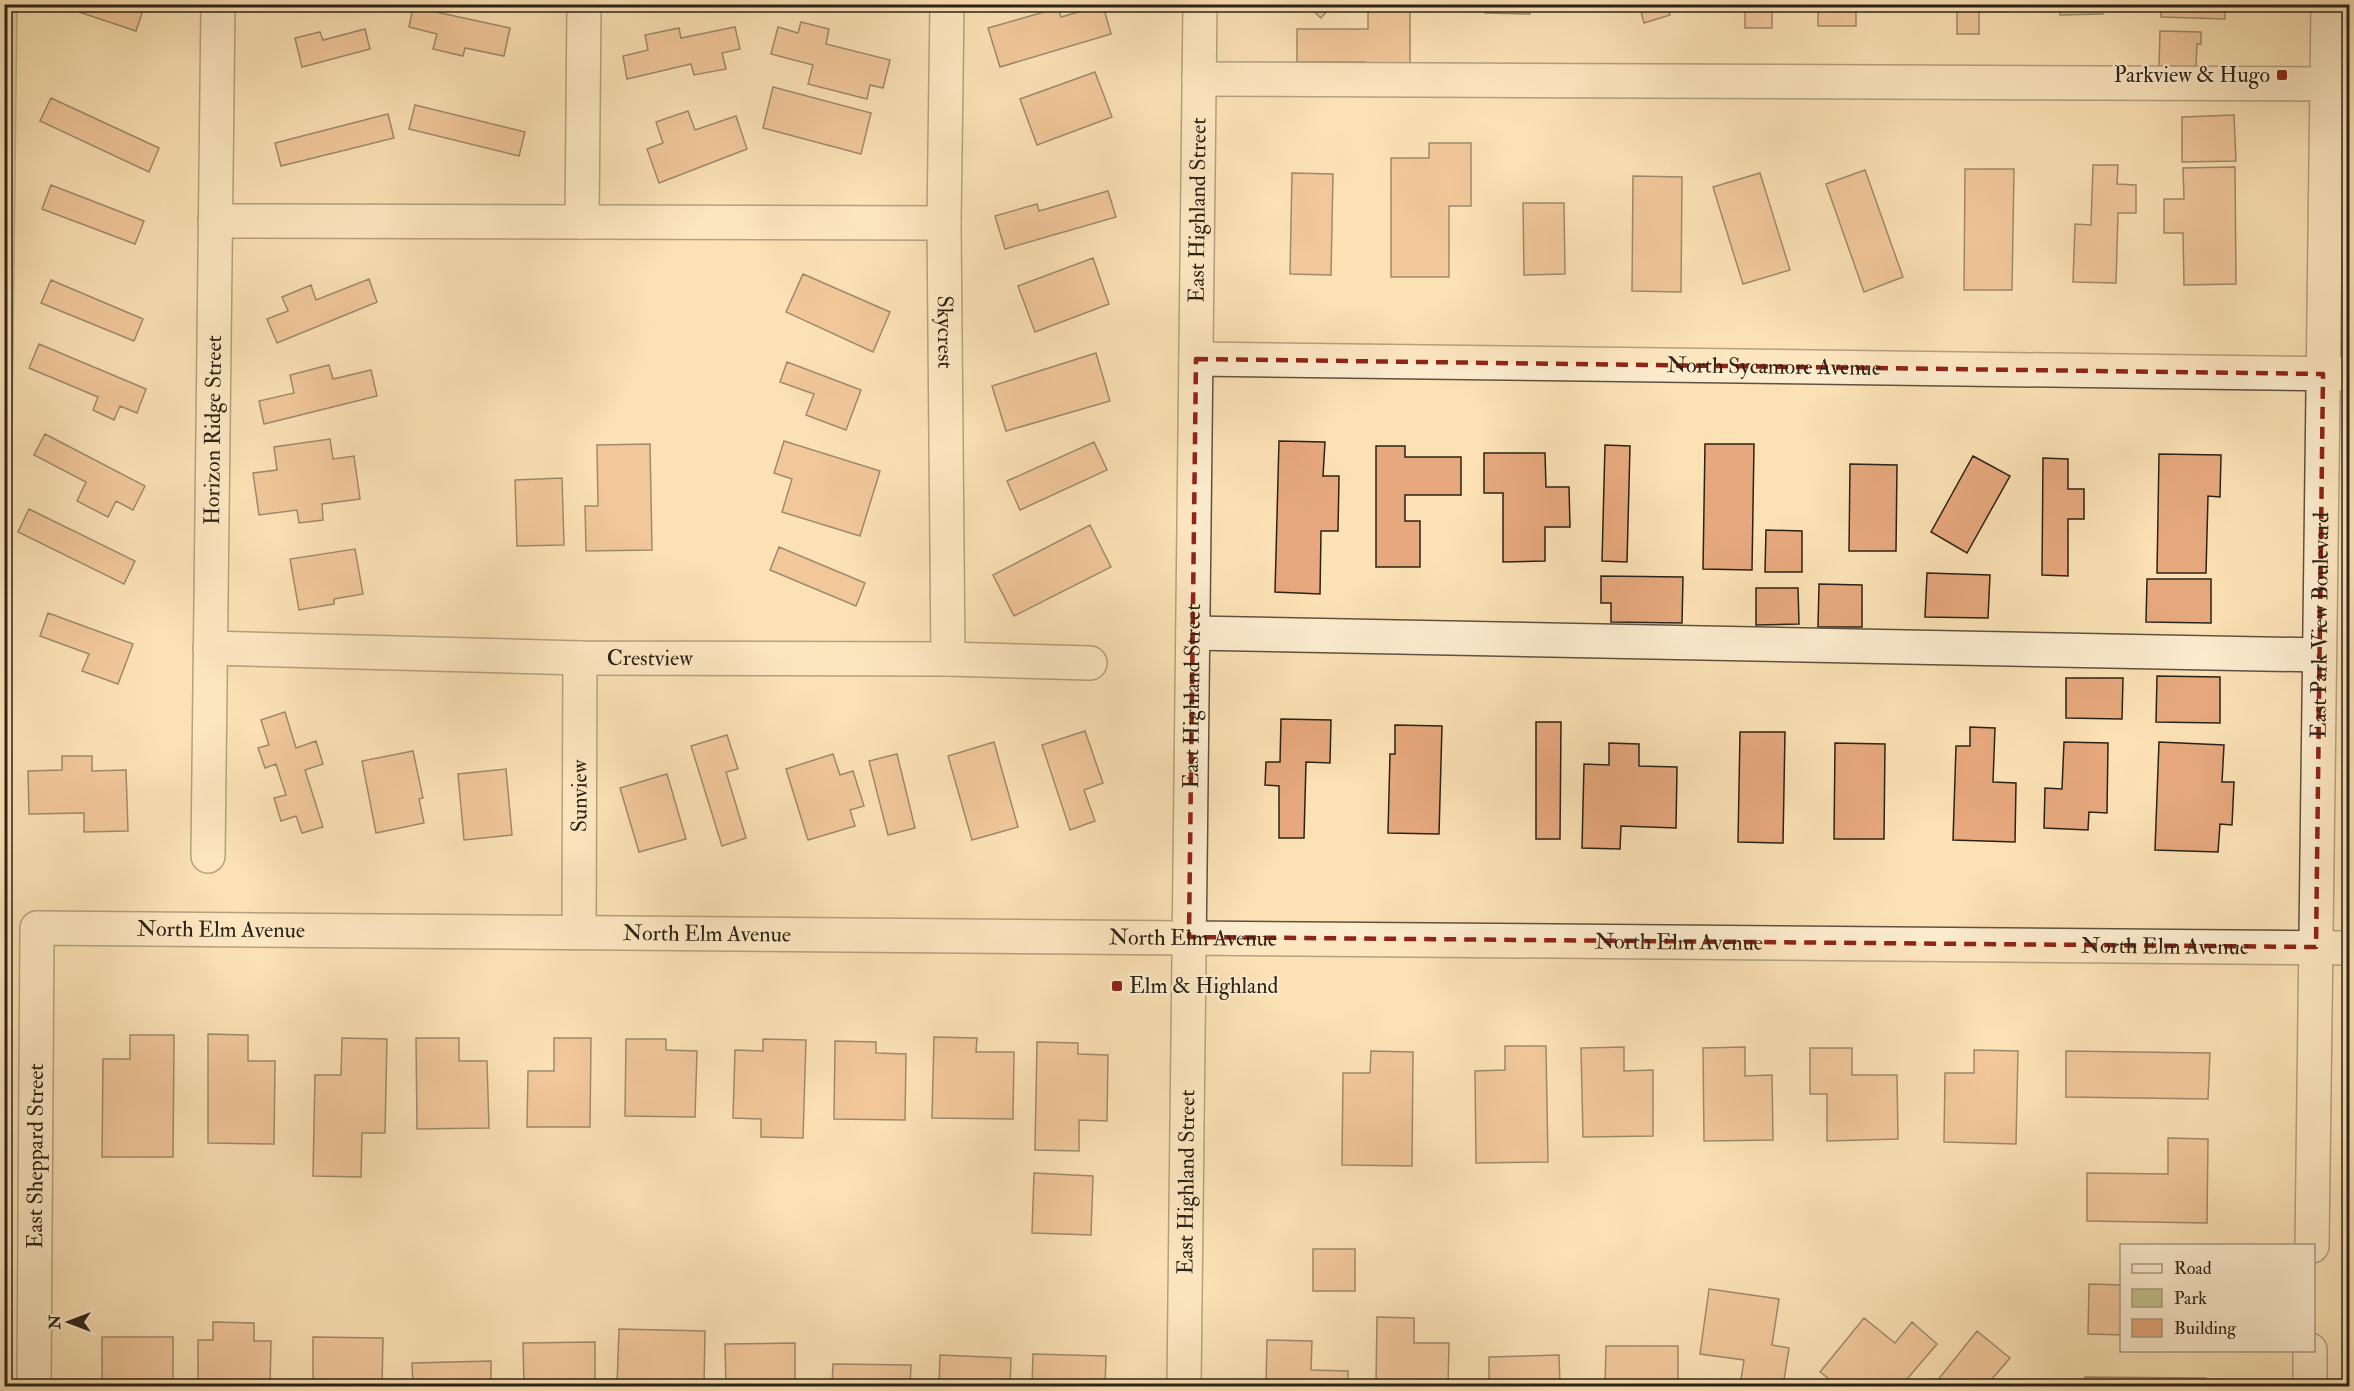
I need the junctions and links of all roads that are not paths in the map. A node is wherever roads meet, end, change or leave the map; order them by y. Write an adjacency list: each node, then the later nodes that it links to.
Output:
1 (218, 4): 8 (street, Horizon Ridge Street)
2 (585, 4): 9 (street)
3 (947, 4): 10 (street, Skycrest)
4 (1200, 4): 6 (street, East Highland Street)
5 (2328, 4): 7 (street, East Park View Boulevard)
6 (1199, 79): 7 (street); 11 (street, East Highland Street)
7 (2327, 84): 12 (street, East Park View Boulevard)
8 (215, 221): 9 (street); 14 (street, Horizon Ridge Street)
9 (582, 222): 10 (street)
10 (944, 223): 17 (street, Skycrest)
11 (1196, 359): 12 (street, North Sycamore Avenue); 13 (street, East Highland Street)
12 (2336, 374): 15 (street, East Park View Boulevard)
13 (1193, 633): 15 (street); 22 (street, East Highland Street)
14 (210, 648): 16 (street, Crestview); 19 (street, Horizon Ridge Street)
15 (2319, 655): 23 (street, East Park View Boulevard)
16 (580, 658): 17 (street, Crestview); 21 (street, Sunview)
17 (948, 659): 18 (street, Crestview)
18 (1090, 663)
19 (208, 856)
20 (37, 928): 21 (street, North Elm Avenue); 27 (street, East Sheppard Street)
21 (579, 932): 22 (street, North Elm Avenue)
22 (1189, 937): 23 (street, North Elm Avenue); 28 (street, East Highland Street)
23 (2316, 948): 24 (street, North Elm Avenue); 25 (street, East Park View Boulevard)
24 (2349, 948)
25 (2312, 1244)
26 (2310, 1352): 29 (street)
27 (34, 1386)
28 (1184, 1386)
29 (2310, 1386)

